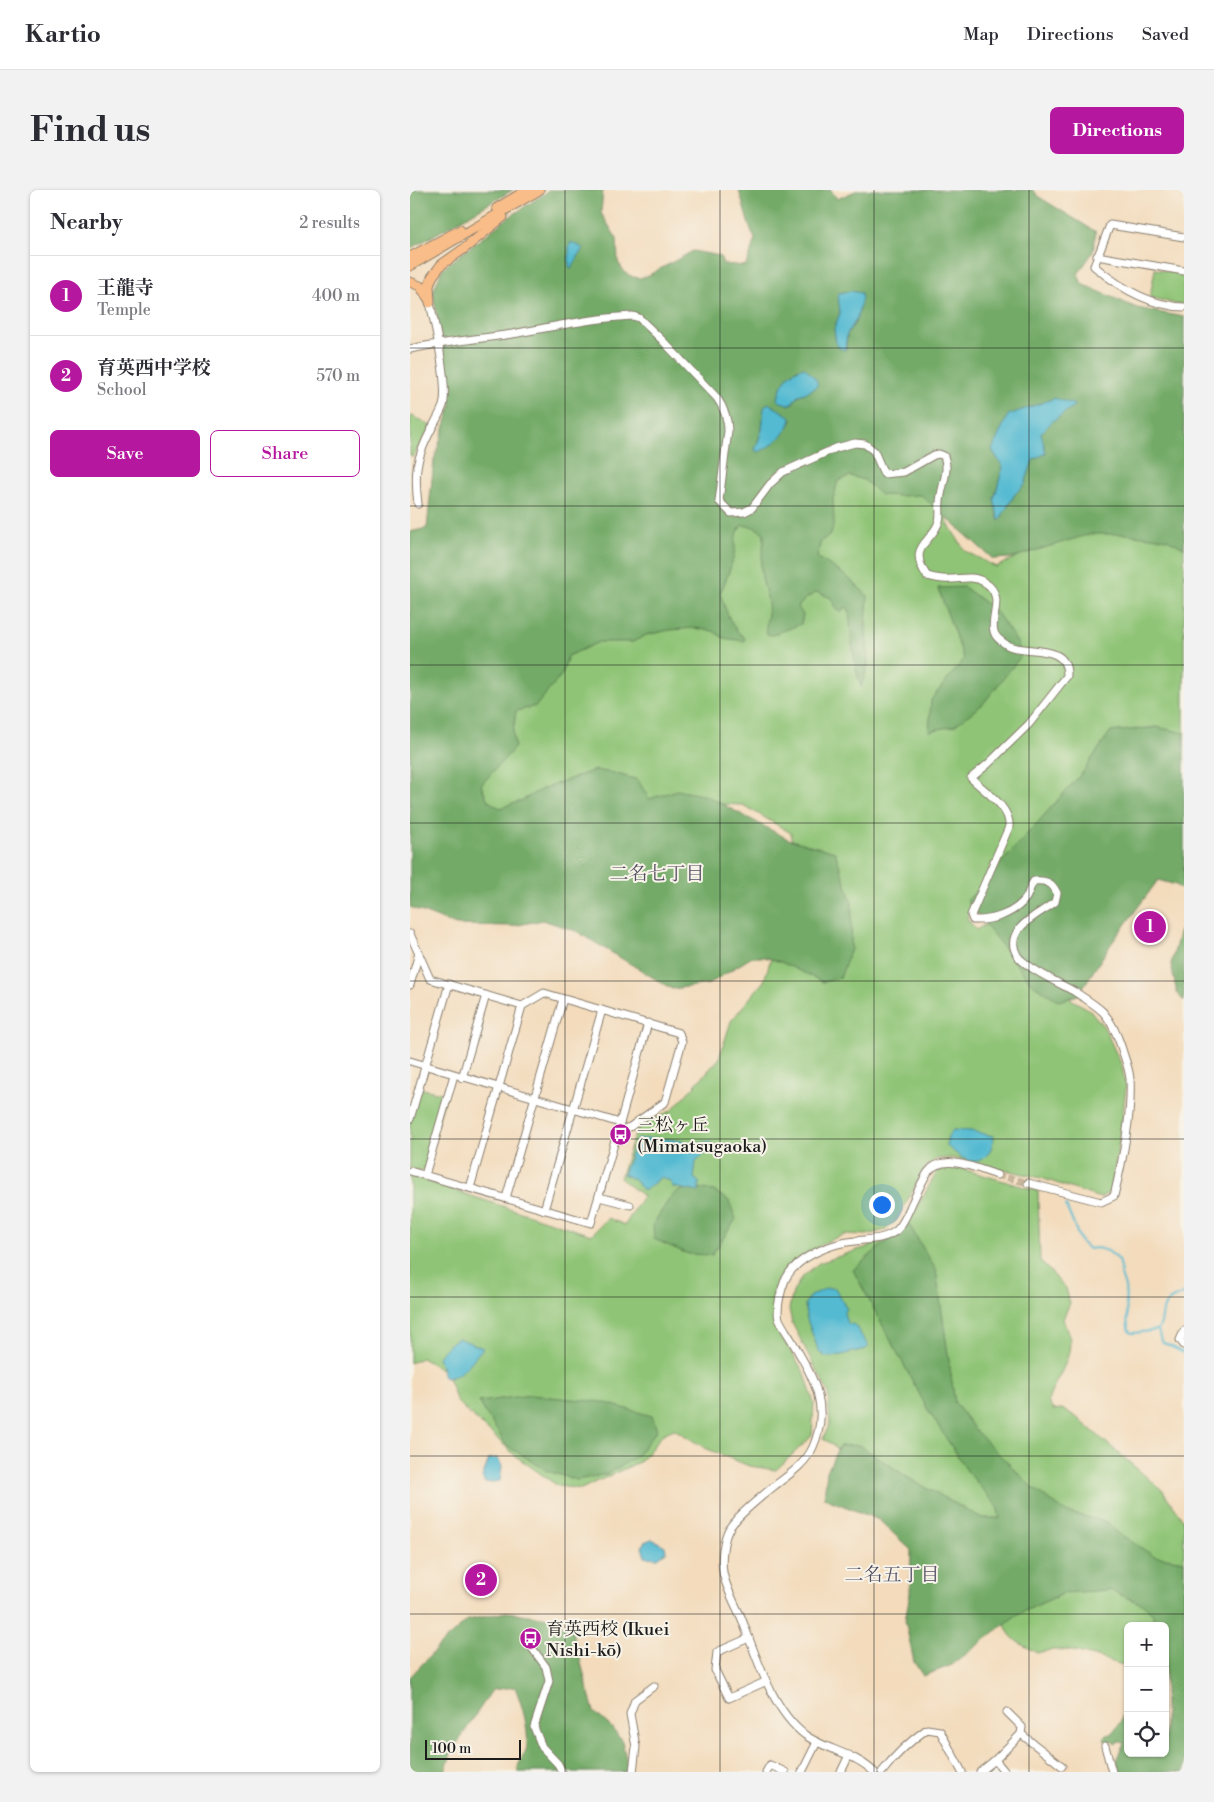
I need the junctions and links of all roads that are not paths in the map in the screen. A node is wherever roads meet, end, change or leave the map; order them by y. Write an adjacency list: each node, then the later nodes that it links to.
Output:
1 (527, 190): 6 (main road)
2 (539, 190): 3 (main road)
3 (521, 201): 7 (main road); 10 (main road)
4 (1184, 237): 5 (street)
5 (1097, 256): 8 (street); 11 (street)
6 (410, 257)
7 (410, 266)
8 (1184, 271)
9 (410, 282): 10 (main road)
10 (430, 303): 12 (street)
11 (1184, 308)
12 (439, 343): 13 (street); 14 (street); 38 (street)
13 (410, 349)
14 (418, 504)
15 (410, 934): 16 (street)
16 (419, 953): 17 (street); 18 (street)
17 (449, 984): 19 (street); 25 (street)
18 (410, 985)
19 (486, 995): 21 (street); 26 (street)
20 (563, 999): 21 (street); 22 (street); 30 (street)
21 (522, 1006): 29 (street)
22 (602, 1010): 23 (street); 31 (street)
23 (648, 1023): 33 (street); 34 (street)
24 (410, 1061): 25 (street)
25 (424, 1066): 26 (street); 28 (street)
26 (458, 1076): 29 (street); 37 (street)
27 (410, 1082): 28 (street)
28 (419, 1085): 32 (street)
29 (499, 1088): 30 (street); 39 (street)
30 (534, 1098): 31 (street); 41 (street)
31 (573, 1110): 33 (street); 43 (street)
32 (410, 1119)
33 (620, 1123): 34 (street)
34 (617, 1131): 40 (street)
35 (410, 1171): 37 (street)
36 (998, 1175): 46 (street)
37 (425, 1176): 39 (street)
38 (1028, 1183)
39 (470, 1188): 41 (street)
40 (599, 1197): 42 (street); 43 (street)
41 (506, 1198): 43 (street)
42 (630, 1205)
43 (544, 1210)
44 (1184, 1331): 45 (street)
45 (1184, 1345)
46 (750, 1638): 48 (street); 48 (street)
47 (532, 1648): 57 (street)
48 (767, 1681): 52 (street)
49 (654, 1686): 58 (street)
50 (1007, 1712): 51 (street)
51 (1021, 1734): 55 (street); 56 (street)
52 (817, 1742): 54 (street); 61 (street)
53 (1105, 1746): 68 (street)
54 (849, 1755): 62 (street); 63 (street)
55 (996, 1760): 66 (street); 67 (street)
56 (1062, 1766)
57 (562, 1772)
58 (633, 1772)
59 (766, 1772): 60 (street)
60 (785, 1772)
61 (802, 1772)
62 (841, 1772)
63 (874, 1772)
64 (882, 1772): 65 (street)
65 (962, 1772)
66 (980, 1772)
67 (1005, 1772)
68 (1112, 1772)

